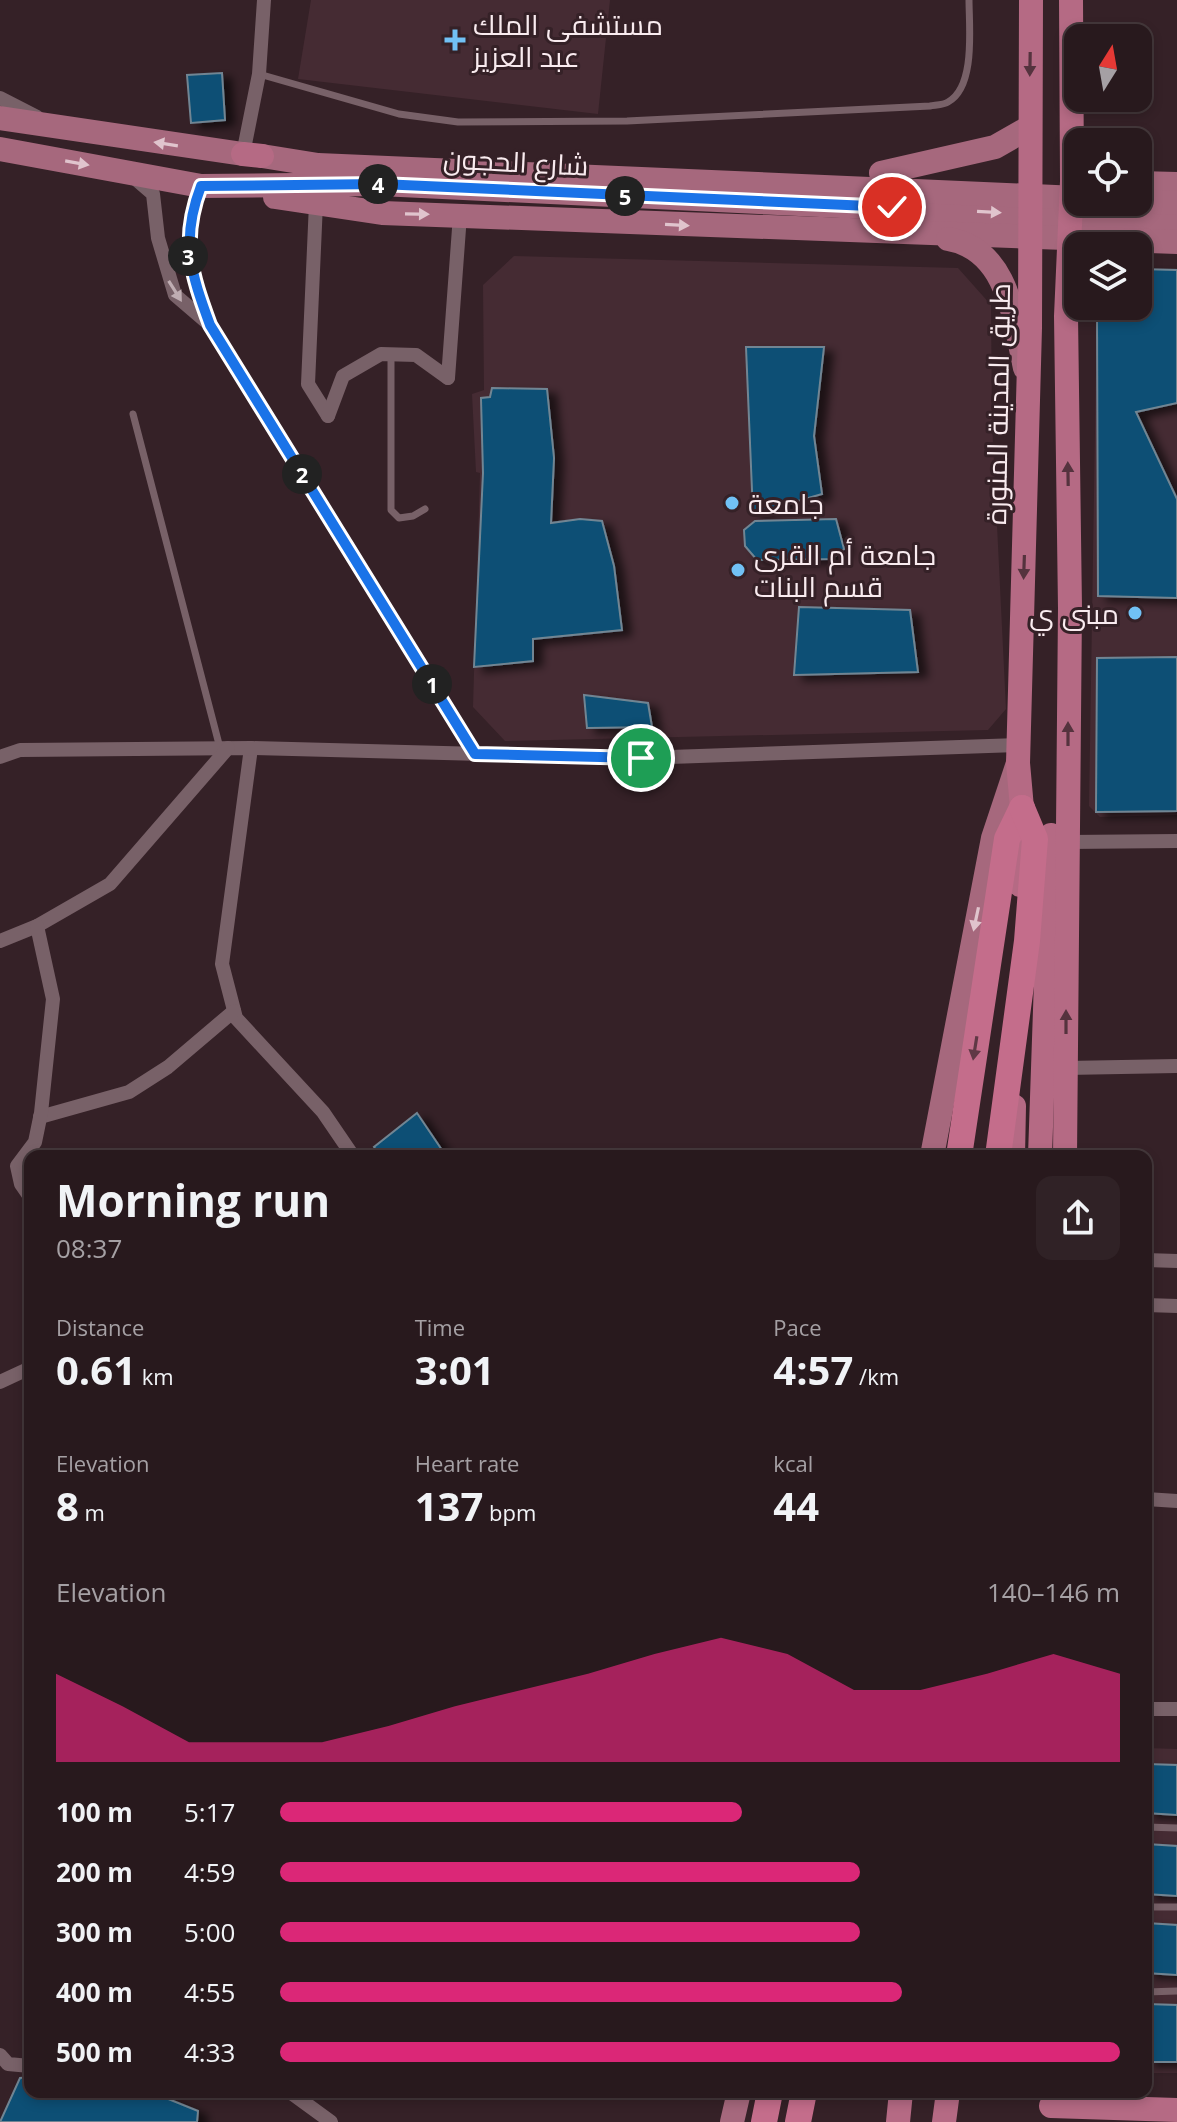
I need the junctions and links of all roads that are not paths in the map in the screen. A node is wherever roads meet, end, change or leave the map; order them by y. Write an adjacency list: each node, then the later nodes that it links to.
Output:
1 (264, 0): 5 (street)
2 (969, 0): 5 (lane)
3 (1031, 0): 9 (highway, طريق المدينة المنورة, one-way to 9)
4 (1071, 0): 10 (highway)
5 (259, 74): 12 (street)
6 (0, 98): 8 (street)
7 (0, 118): 8 (main road, شارع الحجون)
8 (58, 127): 12 (main road, شارع الحجون, one-way to 8)
9 (1030, 127): 14 (main road); 16 (highway, طريق المدينة المنورة)
10 (1074, 128)
11 (0, 149): 13 (main road, شارع الحجون, one-way to 13)
12 (252, 155): 14 (main road); 15 (main road, شارع الحجون)
13 (128, 172): 20 (main road, شارع الحجون); 34 (street, one-way to 34)
14 (881, 173): 16 (main road)
15 (379, 176): 20 (main road, شارع الحجون); 21 (main road, شارع الحجون); 26 (main road, شارع الحجون, one-way to 26)
16 (1028, 180): 19 (main road); 28 (highway, طريق المدينة المنورة)
17 (1152, 183): 18 (main road)
18 (1177, 184)
19 (1064, 185)
20 (201, 186): 23 (main road); 34 (street)
21 (1064, 187)
22 (1152, 202): 24 (main road)
23 (316, 203): 25 (main road, one-way to 25); 36 (street)
24 (1177, 203)
25 (460, 215): 27 (main road, one-way to 27); 36 (street)
26 (1177, 222)
27 (903, 231): 28 (main road); 37 (main road)
28 (1029, 234): 29 (main road); 37 (highway, طريق المدينة المنورة)
29 (1064, 235)
30 (1177, 242): 31 (main road)
31 (1152, 243)
32 (1067, 320): 35 (highway)
33 (1073, 320): 35 (main road)
34 (210, 325): 42 (street)
35 (1066, 339): 45 (highway, one-way to 35)
36 (391, 354): 39 (lane)
37 (1028, 378): 43 (highway, طريق المدينة المنورة, one-way to 43)
38 (133, 414): 40 (lane)
39 (425, 509)
40 (224, 748): 41 (street); 44 (street); 49 (street)
41 (251, 748): 42 (street); 51 (street)
42 (475, 754): 43 (street)
43 (1018, 754): 46 (highway, طريق المدينة المنورة); 57 (main road, one-way to 57)
44 (0, 757)
45 (1068, 773): 48 (highway); 61 (highway)
46 (1022, 808): 58 (highway, one-way to 58); 59 (highway); 60 (highway, طريق المدينة المنورة)
47 (1177, 841): 48 (street)
48 (1068, 842): 53 (highway, one-way to 48)
49 (37, 926): 50 (street); 54 (street)
50 (0, 941)
51 (234, 1011): 54 (street); 56 (street)
52 (1177, 1066): 53 (street)
53 (1066, 1068): 62 (highway)
54 (40, 1117): 55 (street)
55 (29, 1150)
56 (349, 1150)
57 (933, 1150)
58 (960, 1150)
59 (999, 1150)
60 (1013, 1150)
61 (1040, 1150)
62 (1065, 1150)
63 (24, 1157): 64 (street)
64 (24, 1188)
65 (1152, 1260): 66 (street)
66 (1177, 1261)
67 (1152, 1305): 68 (street)
68 (1177, 1306)
69 (24, 1371): 70 (street)
70 (0, 1382)
71 (1152, 1499): 72 (street)
72 (1177, 1501)
73 (1152, 1709): 74 (street)
74 (1177, 1709)
75 (1152, 1827): 76 (lane)
76 (1177, 1828)
77 (1152, 1907): 78 (lane)
78 (1177, 1907)
79 (1177, 1991): 80 (lane)
80 (1152, 1992)
81 (0, 2055): 82 (street)
82 (24, 2065)
83 (298, 2098): 91 (street)
84 (738, 2098): 92 (main road)
85 (769, 2098): 93 (highway)
86 (803, 2098): 94 (highway)
87 (900, 2098): 95 (highway)
88 (947, 2098): 96 (highway)
89 (1051, 2107): 90 (highway)
90 (1177, 2110)
91 (331, 2122)
92 (732, 2122)
93 (764, 2122)
94 (798, 2122)
95 (898, 2122)
96 (944, 2122)

